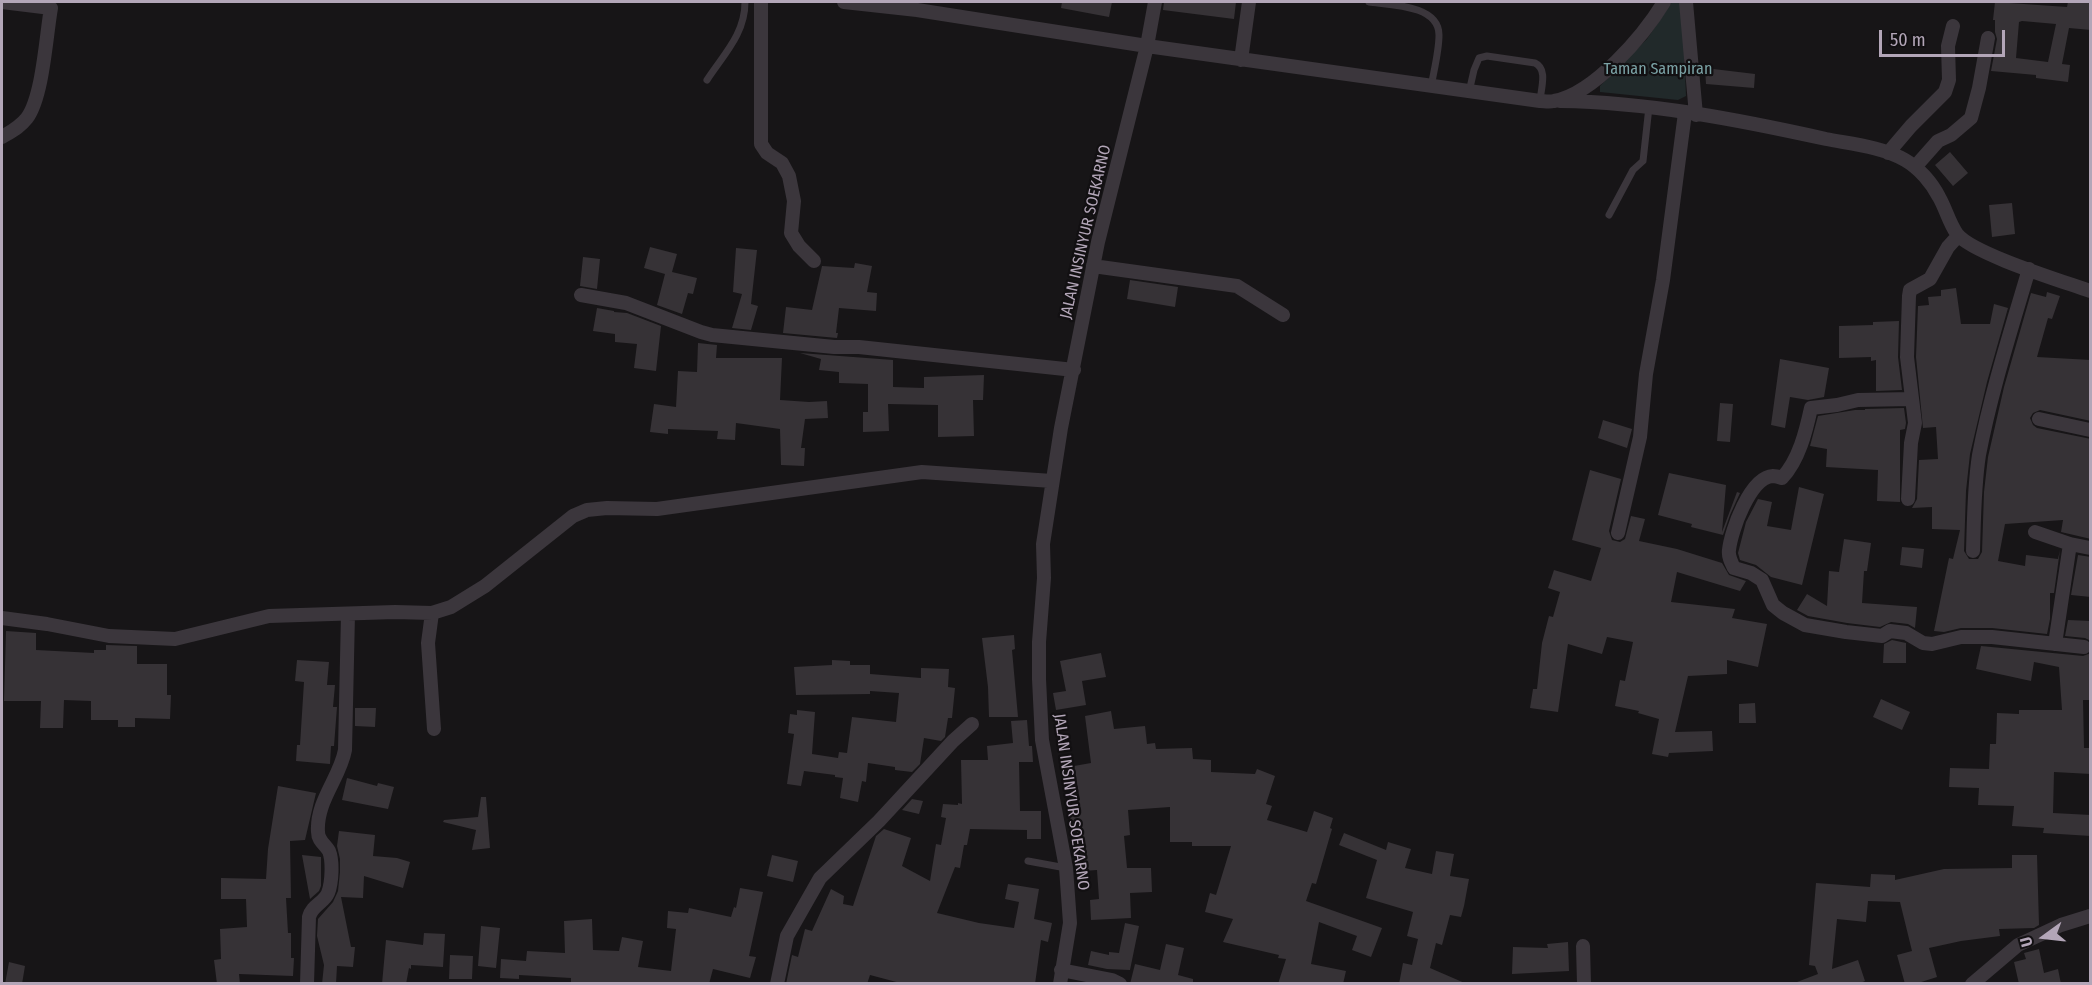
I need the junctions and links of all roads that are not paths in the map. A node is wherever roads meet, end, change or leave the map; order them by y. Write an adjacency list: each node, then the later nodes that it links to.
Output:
1 (2, 2): 10 (street)
2 (745, 2): 15 (lane)
3 (761, 2): 27 (street)
4 (844, 2): 13 (street)
5 (1155, 2): 13 (street, JALAN INSINYUR SOEKARNO)
6 (1249, 2): 14 (street)
7 (1369, 2): 16 (lane)
8 (1664, 2): 19 (street)
9 (1686, 2): 21 (street)
10 (51, 5): 22 (street)
11 (1953, 26): 23 (street)
12 (1988, 38): 24 (street)
13 (1147, 46): 14 (street); 28 (street, JALAN INSINYUR SOEKARNO)
14 (1241, 60): 16 (street)
15 (707, 80)
16 (1431, 87): 17 (street)
17 (1469, 92): 18 (street); 18 (lane)
18 (1540, 101): 19 (street)
19 (1555, 101): 20 (street)
20 (1649, 107): 21 (street); 25 (lane)
21 (1691, 114): 23 (street); 40 (street)
22 (2, 137)
23 (1888, 153): 24 (street)
24 (1915, 167): 26 (street)
25 (1609, 215)
26 (1958, 236): 29 (street); 34 (street)
27 (814, 261)
28 (1093, 266): 32 (street); 33 (street, JALAN INSINYUR SOEKARNO)
29 (2029, 269): 30 (street); 43 (street)
30 (2091, 291)
31 (581, 296): 33 (street)
32 (1283, 315)
33 (1074, 370): 37 (street, JALAN INSINYUR SOEKARNO)
34 (1912, 399): 38 (street); 47 (street)
35 (2039, 419): 36 (street)
36 (2091, 430)
37 (1052, 481): 44 (street); 52 (street, JALAN INSINYUR SOEKARNO)
38 (1908, 500)
39 (2035, 532): 41 (street)
40 (1618, 533)
41 (2070, 544): 42 (street); 47 (street)
42 (2091, 548)
43 (1973, 552)
44 (432, 613): 45 (street); 50 (street)
45 (348, 614): 46 (street); 56 (street)
46 (2, 618)
47 (2055, 644): 48 (street)
48 (2084, 647)
49 (972, 724): 57 (street)
50 (434, 729)
51 (1028, 861): 52 (lane)
52 (1066, 868): 55 (street, JALAN INSINYUR SOEKARNO)
53 (2091, 915): 60 (street)
54 (1583, 946): 59 (street)
55 (1060, 977): 58 (street)
56 (307, 984)
57 (777, 984)
58 (1120, 984)
59 (1584, 984)
60 (1972, 984)

